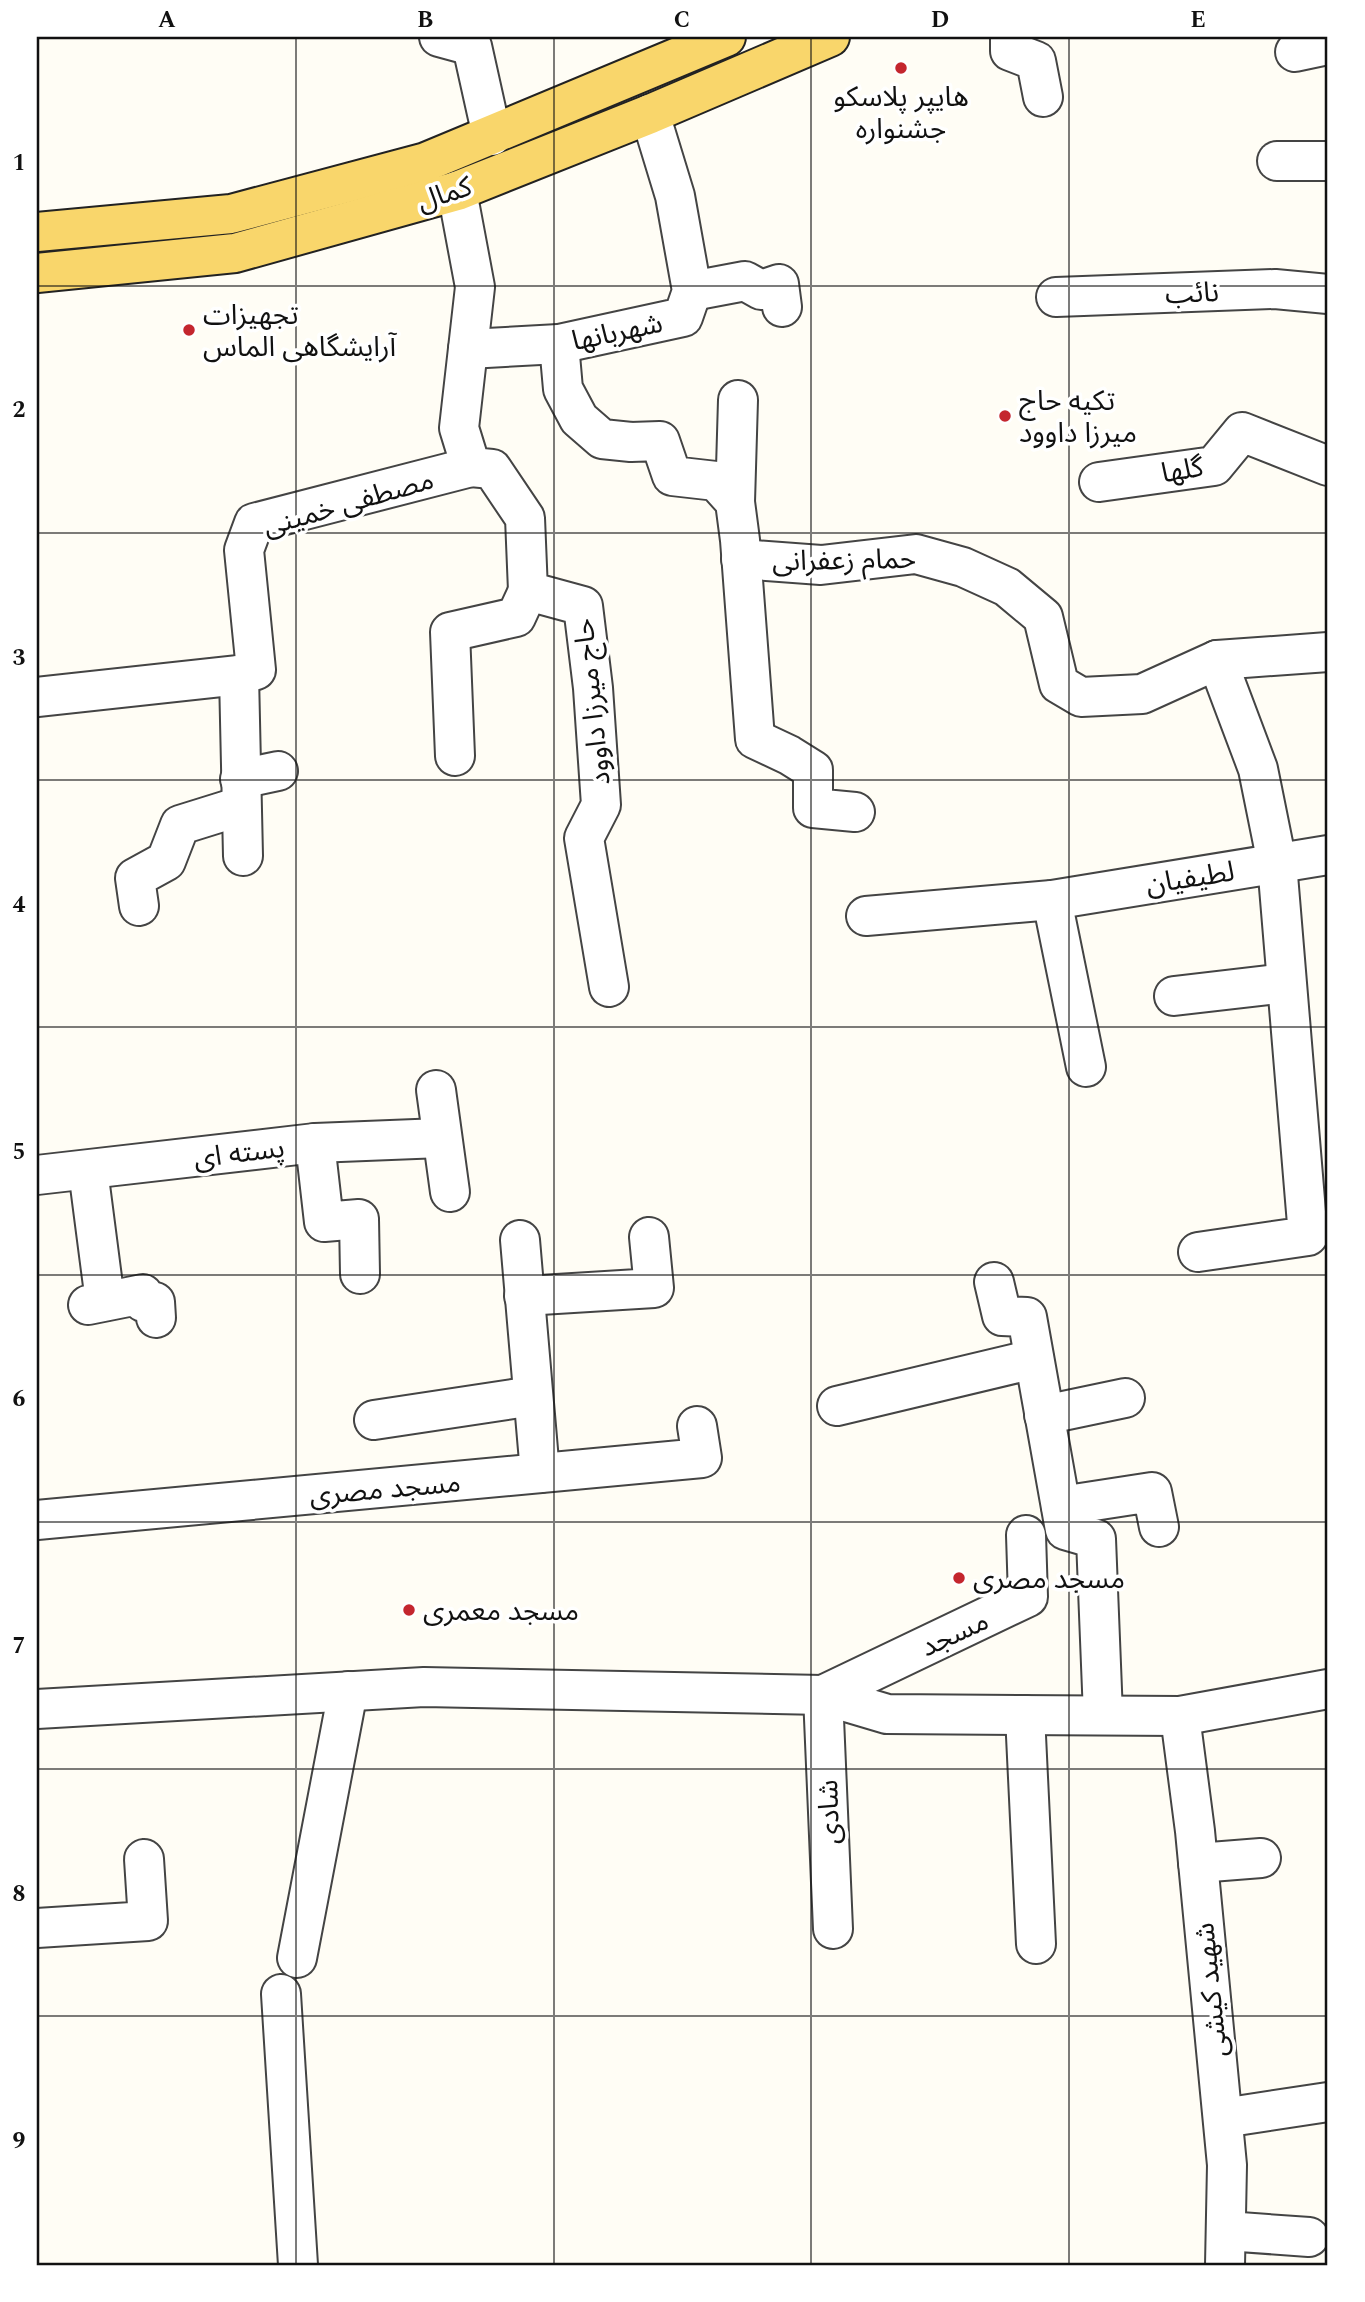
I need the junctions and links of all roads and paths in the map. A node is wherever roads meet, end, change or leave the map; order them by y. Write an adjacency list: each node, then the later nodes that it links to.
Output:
1 (726, 37): 7 (main road, کمال)
2 (830, 37): 6 (main road, کمال)
3 (1010, 37): 5 (street)
4 (461, 40): 7 (street)
5 (1043, 97)
6 (650, 114): 10 (main road, کمال); 13 (street, شهربانها)
7 (492, 136): 11 (main road, کمال)
8 (1277, 161): 9 (street)
9 (1328, 161)
10 (457, 191): 12 (main road, کمال); 18 (street)
11 (37, 232)
12 (37, 274)
13 (692, 291): 16 (street); 17 (street, شهربانها)
14 (1328, 294): 15 (street, نائب)
15 (1056, 297)
16 (782, 307)
17 (559, 344): 18 (street, شهربانها); 23 (street)
18 (468, 349): 21 (street)
19 (738, 400): 23 (street, حمام زعفرانی)
20 (1328, 466): 22 (street, گلها)
21 (471, 467): 25 (street); 28 (street, مصطفی خمینی)
22 (1098, 482)
23 (734, 502): 24 (street, حمام زعفرانی)
24 (741, 559): 27 (street, حمام زعفرانی); 33 (street, حمام زعفرانی)
25 (528, 591): 30 (street); 41 (street, حاج میرزا داوود)
26 (1328, 652): 27 (street, حمام زعفرانی)
27 (1217, 660): 36 (street)
28 (239, 675): 29 (street); 32 (street)
29 (37, 697)
30 (456, 756)
31 (278, 771): 32 (street)
32 (241, 793): 35 (street); 38 (street)
33 (855, 812)
34 (1328, 855): 36 (street, لطیفیان)
35 (243, 856)
36 (1277, 863): 37 (street, لطیفیان); 40 (street)
37 (1052, 900): 39 (street, لطیفیان); 43 (street)
38 (139, 906)
39 (866, 915)
40 (1286, 983): 42 (street); 52 (street)
41 (609, 987)
42 (1174, 996)
43 (1086, 1067)
44 (436, 1090): 45 (street)
45 (441, 1138): 46 (street, پسته ای); 49 (street)
46 (315, 1143): 47 (street, پسته ای); 53 (street)
47 (88, 1170): 48 (street, پسته ای); 56 (street)
48 (37, 1175)
49 (450, 1192)
50 (649, 1237): 55 (street)
51 (520, 1240): 55 (street)
52 (1198, 1252)
53 (360, 1274)
54 (994, 1282): 57 (street)
55 (524, 1296): 58 (street)
56 (156, 1318)
57 (1034, 1359): 60 (street); 61 (street)
58 (533, 1396): 62 (street); 64 (street)
59 (1125, 1398): 61 (street)
60 (837, 1406)
61 (1044, 1415): 65 (street)
62 (374, 1420)
63 (697, 1426): 64 (street, مسجد مصری)
64 (540, 1473): 66 (street, مسجد مصری)
65 (1061, 1506): 67 (street); 74 (street)
66 (37, 1520)
67 (1159, 1527)
68 (1026, 1535): 71 (street, مسجد)
69 (1328, 1689): 75 (street)
70 (348, 1691): 71 (street); 72 (street); 82 (street)
71 (823, 1695): 73 (street); 80 (street, شادی)
72 (37, 1709)
73 (1025, 1715): 74 (street); 81 (street)
74 (1103, 1715): 75 (street)
75 (1180, 1716): 78 (street, شهید کیشی)
76 (1261, 1858): 78 (street)
77 (144, 1859): 79 (street)
78 (1198, 1863): 85 (street, شهید کیشی)
79 (37, 1928)
80 (833, 1930)
81 (1036, 1944)
82 (297, 1958)
83 (281, 1994): 88 (street)
84 (1328, 2102): 85 (street)
85 (1223, 2118): 87 (street, شهید کیشی)
86 (1309, 2237): 87 (street)
87 (1226, 2248)
88 (298, 2265)

